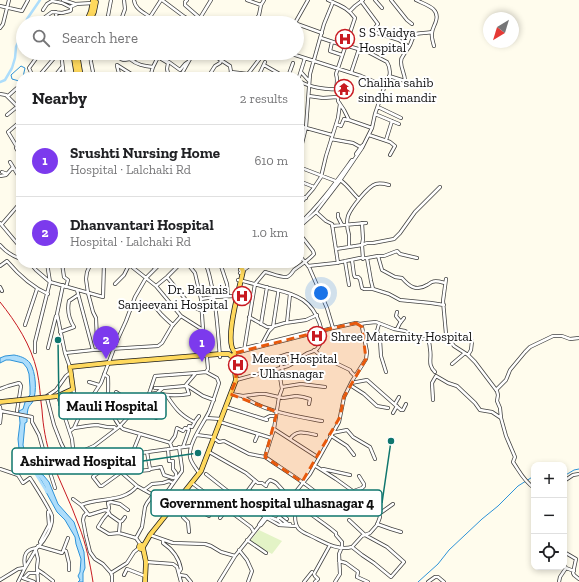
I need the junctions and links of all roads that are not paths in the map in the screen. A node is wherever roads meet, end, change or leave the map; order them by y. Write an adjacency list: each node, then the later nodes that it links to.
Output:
1 (9, 0): 25 (street)
2 (28, 0): 25 (street)
3 (52, 0): 26 (street); 28 (street)
4 (63, 0): 22 (street)
5 (111, 0): 34 (street)
6 (124, 0): 35 (street)
7 (134, 0): 36 (street)
8 (162, 0): 19 (street); 37 (street)
9 (187, 0): 39 (street)
10 (211, 0): 40 (street)
11 (247, 0): 23 (street)
12 (263, 0): 23 (street)
13 (308, 0): 42 (street)
14 (328, 0): 21 (street)
15 (375, 0): 27 (street)
16 (391, 0): 43 (street)
17 (416, 0): 46 (street)
18 (94, 1): 22 (street); 33 (main road)
19 (166, 1): 38 (street)
20 (362, 1): 29 (street); 52 (street)
21 (334, 2): 29 (street); 47 (street)
22 (77, 4): 26 (street)
23 (261, 5): 41 (street)
24 (0, 6): 25 (street)
25 (8, 7): 45 (street)
26 (71, 7): 30 (street)
27 (382, 8)
28 (43, 10)
29 (350, 11): 50 (street)
30 (56, 12): 31 (street); 32 (street)
31 (47, 16)
32 (56, 16)
33 (92, 16)
34 (108, 16)
35 (122, 16)
36 (149, 16)
37 (151, 16)
38 (184, 16)
39 (198, 16)
40 (201, 16)
41 (258, 16)
42 (300, 16)
43 (412, 24)
44 (304, 27): 47 (street)
45 (0, 28)
46 (432, 32): 51 (street); 52 (street)
47 (322, 33): 48 (street)
48 (321, 38): 49 (street); 69 (street)
49 (332, 42): 50 (street); 54 (street)
50 (345, 46): 53 (street); 54 (street)
51 (434, 46)
52 (409, 47): 98 (street)
53 (359, 49): 96 (street); 98 (street)
54 (342, 55): 76 (street)
55 (304, 57): 69 (street)
56 (305, 58): 69 (street); 95 (street)
57 (35, 60): 77 (street)
58 (52, 60): 78 (street)
59 (62, 60): 74 (street)
60 (76, 60): 81 (main road)
61 (76, 60): 82 (main road)
62 (91, 60): 83 (street)
63 (132, 60): 75 (street)
64 (156, 60): 75 (street)
65 (165, 60): 70 (street)
66 (227, 60): 73 (street)
67 (259, 60): 91 (street)
68 (221, 61): 73 (street); 89 (street)
69 (314, 61): 76 (street); 99 (street)
70 (167, 62): 71 (street); 87 (street)
71 (188, 62): 88 (street)
72 (293, 63): 94 (street)
73 (228, 65): 90 (street)
74 (62, 67): 79 (street); 80 (street)
75 (153, 67): 86 (street)
76 (338, 68): 96 (street); 104 (street)
77 (31, 72)
78 (42, 72)
79 (58, 72)
80 (63, 72)
81 (77, 72)
82 (79, 72)
83 (93, 72)
84 (118, 72): 85 (street)
85 (128, 72)
86 (152, 72)
87 (168, 72)
88 (183, 72)
89 (211, 72)
90 (231, 72)
91 (250, 72)
92 (260, 72): 93 (street)
93 (279, 72)
94 (290, 72)
95 (301, 72)
96 (351, 72): 102 (street)
97 (304, 75): 99 (street)
98 (389, 76): 102 (street)
99 (309, 81): 101 (street)
100 (304, 83): 101 (street)
101 (309, 85): 104 (street); 107 (street)
102 (384, 87): 112 (street)
103 (16, 89): 106 (street)
104 (336, 89): 108 (street)
105 (0, 94): 106 (street)
106 (8, 96): 110 (street)
107 (309, 96): 108 (street); 121 (street)
108 (337, 97): 109 (street)
109 (340, 104): 116 (street); 118 (street)
110 (16, 105)
111 (16, 107): 114 (street)
112 (378, 107): 113 (street); 115 (street)
113 (375, 114): 117 (street); 122 (street)
114 (7, 115)
115 (401, 118)
116 (349, 120): 118 (street); 122 (street)
117 (392, 121): 119 (street); 127 (street)
118 (336, 124): 125 (street)
119 (399, 124)
120 (16, 125): 128 (street)
121 (306, 127): 124 (street); 125 (street)
122 (372, 128): 123 (street)
123 (370, 134): 127 (street); 129 (street)
124 (304, 135)
125 (332, 136): 126 (street)
126 (331, 139): 129 (street); 137 (street)
127 (386, 140): 130 (street)
128 (16, 145)
129 (362, 147): 139 (street)
130 (390, 155)
131 (10, 162): 132 (street)
132 (13, 167): 135 (street); 136 (street)
133 (304, 169): 137 (street)
134 (2, 172): 136 (street)
135 (16, 172)
136 (7, 174): 138 (street)
137 (322, 175): 139 (street); 142 (street)
138 (0, 176)
139 (339, 181): 145 (street); 147 (street)
140 (304, 183): 142 (street)
141 (388, 185): 145 (street)
142 (314, 187): 144 (street)
143 (440, 187): 159 (street)
144 (306, 198)
145 (359, 199): 153 (street)
146 (16, 207): 152 (street)
147 (315, 211): 149 (street); 155 (street)
148 (338, 214): 154 (street)
149 (304, 221)
150 (362, 223): 151 (street); 153 (street); 159 (street)
151 (366, 223)
152 (1, 224): 157 (street)
153 (347, 224): 154 (street); 160 (street)
154 (342, 225): 155 (street)
155 (332, 226): 161 (street)
156 (304, 240): 169 (street)
157 (16, 242)
158 (0, 244): 163 (street)
159 (362, 245): 160 (street); 164 (street)
160 (349, 247): 161 (street)
161 (336, 250): 170 (street)
162 (378, 256): 165 (street); 166 (street); 192 (street)
163 (16, 258)
164 (363, 258): 165 (street); 167 (street)
165 (367, 258): 202 (street)
166 (417, 258)
167 (352, 260): 168 (street); 202 (street)
168 (345, 261): 170 (street); 195 (street)
169 (305, 263): 172 (street)
170 (338, 263): 172 (street)
171 (0, 266): 201 (street)
172 (308, 266): 231 (street)
173 (34, 268): 191 (street)
174 (48, 268): 191 (street)
175 (63, 268): 197 (street)
176 (89, 268): 206 (street)
177 (104, 268): 206 (street)
178 (127, 268): 193 (street)
179 (133, 268): 188 (street)
180 (155, 268): 188 (street)
181 (176, 268): 187 (street)
182 (191, 268): 213 (street)
183 (207, 268): 212 (street)
184 (222, 268): 210 (street)
185 (239, 268): 190 (main road)
186 (297, 268): 194 (street)
187 (167, 277): 198 (street); 216 (street)
188 (146, 278): 198 (street); 242 (street)
189 (446, 279): 192 (street)
190 (240, 280): 194 (street); 211 (main road); 249 (main road)
191 (50, 282): 196 (street); 207 (street)
192 (445, 283): 214 (street)
193 (115, 284)
194 (255, 284): 199 (street); 221 (street)
195 (349, 285)
196 (63, 286): 197 (street); 218 (street)
197 (66, 286): 203 (street)
198 (156, 286): 220 (street)
199 (266, 287): 204 (street); 225 (street)
200 (0, 288): 205 (street)
201 (38, 289): 207 (street); 228 (street)
202 (374, 289): 214 (street)
203 (76, 290): 206 (street); 209 (street)
204 (278, 290): 208 (street); 230 (street)
205 (2, 291)
206 (88, 293): 244 (street)
207 (48, 294): 247 (street)
208 (290, 294): 219 (street); 224 (street)
209 (78, 295): 235 (street); 243 (street)
210 (228, 296): 211 (street); 212 (street)
211 (235, 296): 249 (main road)
212 (214, 297): 213 (street); 252 (street)
213 (202, 299): 216 (street)
214 (444, 305): 236 (street)
215 (154, 307): 229 (street)
216 (202, 311): 233 (street)
217 (396, 312): 223 (street)
218 (56, 314): 235 (street); 241 (street)
219 (317, 315): 224 (street); 234 (street)
220 (181, 316): 229 (street); 233 (street)
221 (249, 318): 225 (street); 245 (street)
222 (404, 318): 223 (street)
223 (401, 322): 232 (street)
224 (287, 323): 230 (street)
225 (261, 324): 230 (street)
226 (360, 324): 227 (street); 231 (street); 263 (street)
227 (379, 324): 232 (street); 259 (street)
228 (24, 325)
229 (173, 325): 242 (street)
230 (273, 327): 240 (street)
231 (333, 328): 234 (street)
232 (397, 329): 238 (street)
233 (203, 330): 253 (street)
234 (322, 330): 240 (street); 246 (street)
235 (60, 332): 248 (street)
236 (448, 338): 238 (street); 251 (street)
237 (579, 338): 275 (street)
238 (428, 339): 260 (street)
239 (472, 341): 251 (street)
240 (261, 346): 245 (street)
241 (48, 348)
242 (114, 349): 244 (street); 254 (street)
243 (93, 350): 244 (street); 248 (street)
244 (99, 350)
245 (244, 350): 249 (street)
246 (314, 350): 256 (street); 263 (street)
247 (35, 352)
248 (65, 353): 257 (street)
249 (232, 353): 252 (main road); 264 (main road)
250 (288, 354): 256 (street)
251 (467, 354): 255 (street); 275 (street)
252 (220, 355): 253 (main road)
253 (207, 357): 254 (main road); 258 (street)
254 (108, 364): 257 (main road); 262 (street)
255 (452, 364)
256 (282, 367): 264 (street); 269 (street)
257 (70, 370): 274 (main road); 335 (street)
258 (206, 372): 261 (street); 285 (street)
259 (386, 372)
260 (435, 372)
261 (196, 373): 268 (street); 278 (street)
262 (104, 374): 267 (street); 312 (street)
263 (355, 376): 266 (street)
264 (236, 380): 279 (main road)
265 (89, 382): 267 (street)
266 (350, 384): 291 (street); 291 (street); 320 (street)
267 (99, 385): 300 (street)
268 (186, 385): 272 (street); 281 (street); 285 (street)
269 (282, 387): 270 (street); 283 (street)
270 (325, 387)
271 (156, 388): 272 (street)
272 (163, 388): 277 (street)
273 (0, 389): 296 (street)
274 (73, 389): 280 (main road); 300 (street)
275 (496, 390): 303 (street)
276 (116, 392): 294 (street)
277 (157, 393): 278 (street); 281 (street)
278 (149, 394): 288 (street)
279 (230, 394): 282 (street); 292 (main road)
280 (58, 396): 287 (main road, bridge); 315 (street)
281 (167, 396): 308 (street)
282 (242, 396): 283 (street); 297 (street)
283 (279, 397): 289 (street); 297 (street)
284 (400, 397): 291 (street)
285 (214, 400): 302 (street)
286 (433, 400): 303 (street)
287 (0, 402)
288 (140, 404): 294 (street); 301 (street)
289 (309, 404)
290 (406, 404): 291 (street)
291 (396, 405)
292 (226, 406): 304 (street); 305 (main road)
293 (0, 407): 295 (street)
294 (137, 408): 312 (street)
295 (1, 411): 310 (street); 366 (street)
296 (16, 411)
297 (277, 412): 299 (street); 307 (street)
298 (199, 416): 308 (street)
299 (276, 416): 304 (street); 311 (street)
300 (79, 417): 313 (street)
301 (156, 418)
302 (206, 418): 305 (street); 321 (street)
303 (501, 418): 365 (street)
304 (264, 419): 306 (street)
305 (220, 420): 319 (street); 323 (main road)
306 (267, 420)
307 (322, 421)
308 (194, 422): 317 (street)
309 (271, 422): 311 (street)
310 (0, 423)
311 (275, 423): 314 (street)
312 (119, 427): 316 (street); 318 (street)
313 (74, 428): 315 (street); 316 (street)
314 (274, 429): 324 (street); 325 (street)
315 (70, 430): 328 (street)
316 (116, 430): 332 (street)
317 (188, 430): 327 (street); 331 (street)
318 (140, 434): 327 (street); 338 (street)
319 (258, 434): 324 (street); 326 (street)
320 (331, 434): 339 (street); 342 (street); 344 (street)
321 (197, 435): 323 (street); 329 (street)
322 (316, 435): 325 (street)
323 (214, 438): 337 (main road); 341 (street)
324 (271, 438): 341 (street)
325 (290, 439): 342 (street)
326 (255, 441)
327 (170, 443): 333 (street)
328 (73, 446): 335 (street); 343 (street)
329 (191, 446): 331 (street); 353 (street)
330 (179, 447): 331 (street); 333 (street); 358 (street)
331 (183, 447)
332 (90, 448): 343 (street); 345 (street)
333 (172, 448): 334 (street)
334 (168, 449): 336 (street); 358 (street)
335 (65, 451): 343 (street)
336 (147, 452): 338 (street); 350 (street)
337 (208, 452): 353 (main road); 360 (street)
338 (133, 454): 340 (street); 351 (street)
339 (354, 455)
340 (125, 457): 346 (street); 351 (street); 352 (street)
341 (265, 457): 361 (street)
342 (318, 458): 347 (street)
343 (75, 459): 345 (street)
344 (376, 459)
345 (95, 462): 346 (street)
346 (113, 463): 352 (street); 352 (street)
347 (314, 465): 348 (street); 361 (street)
348 (319, 468): 356 (street); 369 (street)
349 (0, 469): 411 (street)
350 (150, 469): 351 (street); 358 (street)
351 (138, 471)
352 (121, 472): 364 (street)
353 (199, 473): 363 (main road)
354 (206, 474): 376 (street)
355 (579, 474): 359 (street)
356 (350, 475)
357 (359, 476): 369 (street)
358 (177, 477): 362 (street)
359 (567, 479)
360 (255, 481): 368 (street); 372 (street)
361 (303, 482): 372 (street); 375 (street)
362 (173, 483): 367 (street); 374 (street)
363 (192, 483): 371 (main road); 382 (street)
364 (137, 486): 367 (street); 378 (street)
365 (531, 486)
366 (55, 488)
367 (144, 490): 370 (street)
368 (248, 490): 376 (street); 380 (street)
369 (354, 492): 386 (street)
370 (153, 495): 374 (street); 407 (street)
371 (180, 498): 379 (main road); 387 (street)
372 (288, 498): 380 (street); 397 (street)
373 (74, 499): 378 (street)
374 (162, 499): 379 (street)
375 (323, 499): 385 (street); 413 (street)
376 (239, 500): 382 (street); 389 (street)
377 (393, 504): 386 (street)
378 (81, 505): 383 (street)
379 (172, 507): 400 (street); 404 (main road)
380 (275, 507): 389 (street); 390 (street)
381 (128, 510): 384 (street)
382 (228, 510): 391 (street); 398 (street)
383 (87, 512): 384 (street); 429 (street)
384 (108, 512): 394 (street); 403 (street)
385 (336, 512)
386 (379, 514): 396 (street)
387 (209, 516)
388 (125, 517): 394 (street)
389 (266, 517): 390 (street); 397 (street); 399 (street)
390 (279, 517): 392 (street); 395 (street)
391 (220, 518)
392 (287, 519)
393 (349, 520): 405 (street)
394 (120, 522): 403 (street)
395 (289, 524)
396 (377, 524): 402 (street); 405 (street)
397 (297, 526): 410 (street)
398 (251, 527): 399 (street); 401 (street)
399 (258, 527): 401 (street)
400 (189, 532)
401 (254, 532): 409 (street)
402 (401, 532)
403 (119, 534): 407 (street)
404 (150, 535): 408 (street); 412 (main road)
405 (365, 535): 414 (street); 414 (street)
406 (68, 538): 415 (street)
407 (136, 538): 412 (street)
408 (163, 540): 419 (street); 430 (street)
409 (248, 540): 416 (street); 417 (street)
410 (330, 545): 413 (street); 448 (street)
411 (38, 547): 415 (street); 422 (street); 422 (street); 427 (street)
412 (142, 547): 421 (main road); 429 (street)
413 (342, 547): 414 (street); 420 (street)
414 (352, 547)
415 (64, 550): 424 (street)
416 (239, 550): 419 (street); 446 (street)
417 (266, 553)
418 (567, 554): 426 (street)
419 (235, 556): 445 (street)
420 (339, 561): 449 (street); 450 (street)
421 (146, 562): 430 (street); 432 (main road)
422 (25, 567): 433 (street); 436 (street)
423 (567, 568): 426 (street)
424 (69, 570)
425 (565, 570): 453 (street)
426 (574, 571): 435 (street)
427 (37, 572): 434 (street); 437 (street); 440 (street)
428 (312, 572): 447 (street)
429 (111, 573): 441 (street)
430 (179, 574): 443 (street); 444 (street)
431 (124, 575): 432 (street)
432 (144, 576): 442 (main road)
433 (20, 577): 434 (street); 438 (street)
434 (24, 578): 439 (street)
435 (579, 579)
436 (0, 580)
437 (53, 581)
438 (18, 582)
439 (34, 582)
440 (38, 582)
441 (113, 582)
442 (144, 582)
443 (181, 582)
444 (191, 582)
445 (219, 582)
446 (250, 582)
447 (304, 582)
448 (315, 582)
449 (335, 582)
450 (368, 582)
451 (428, 582): 452 (street)
452 (444, 582)
453 (559, 582)

